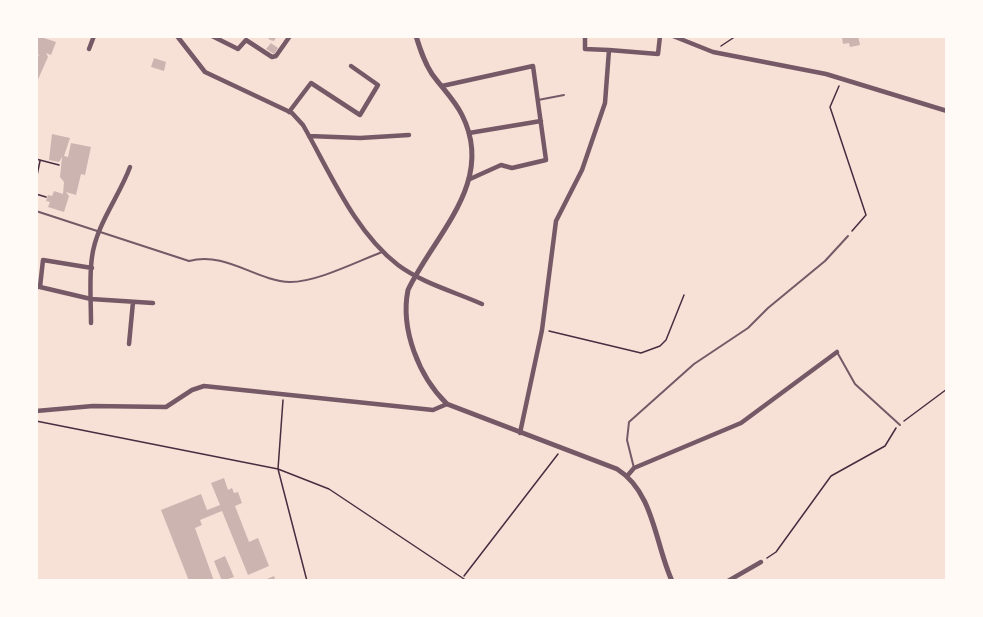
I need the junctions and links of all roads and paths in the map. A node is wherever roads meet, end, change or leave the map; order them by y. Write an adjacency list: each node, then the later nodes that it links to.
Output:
1 (94, 36): 11 (street)
2 (177, 36): 20 (street)
3 (212, 36): 10 (street)
4 (290, 36): 10 (street)
5 (416, 36): 16 (street)
6 (585, 36): 12 (street)
7 (660, 36): 12 (street)
8 (674, 36): 13 (street)
9 (736, 36): 13 (path)
10 (246, 38)
11 (89, 49)
12 (609, 50): 46 (street)
13 (713, 52): 15 (street)
14 (351, 66): 20 (street)
15 (843, 79): 19 (street); 35 (path)
16 (442, 87): 18 (street); 22 (street)
17 (564, 95): 18 (lane)
18 (538, 100): 21 (street)
19 (947, 111)
20 (289, 112): 24 (street)
21 (541, 121): 22 (street); 29 (street)
22 (469, 133): 29 (street)
23 (409, 135): 24 (street)
24 (309, 136): 36 (street)
25 (36, 159): 26 (path)
26 (40, 160): 27 (path); 30 (path)
27 (59, 165)
28 (130, 167): 34 (street)
29 (470, 179): 38 (street)
30 (36, 180)
31 (36, 194): 32 (path)
32 (46, 197)
33 (36, 211): 34 (lane)
34 (99, 232): 36 (lane); 37 (street)
35 (848, 237): 57 (lane)
36 (383, 252): 38 (street)
37 (92, 268): 39 (street); 41 (street)
38 (415, 275): 44 (street); 51 (street)
39 (38, 286): 41 (street)
40 (684, 296): 46 (path)
41 (92, 299): 42 (street); 45 (street)
42 (133, 302): 43 (street); 47 (street)
43 (153, 303)
44 (482, 304)
45 (92, 323)
46 (542, 330): 55 (street)
47 (129, 344)
48 (837, 352): 54 (lane); 57 (street)
49 (947, 389): 54 (path)
50 (283, 395): 51 (street); 52 (street); 58 (path)
51 (447, 404): 55 (street)
52 (36, 411)
53 (36, 421): 58 (path)
54 (900, 425): 60 (path)
55 (520, 433): 56 (street)
56 (562, 448): 59 (street); 61 (path)
57 (634, 468): 59 (street)
58 (278, 469): 61 (path); 62 (path)
59 (628, 476): 64 (street)
60 (761, 562): 65 (street)
61 (463, 577): 63 (path)
62 (308, 581)
63 (467, 581)
64 (672, 581)
65 (728, 581)

